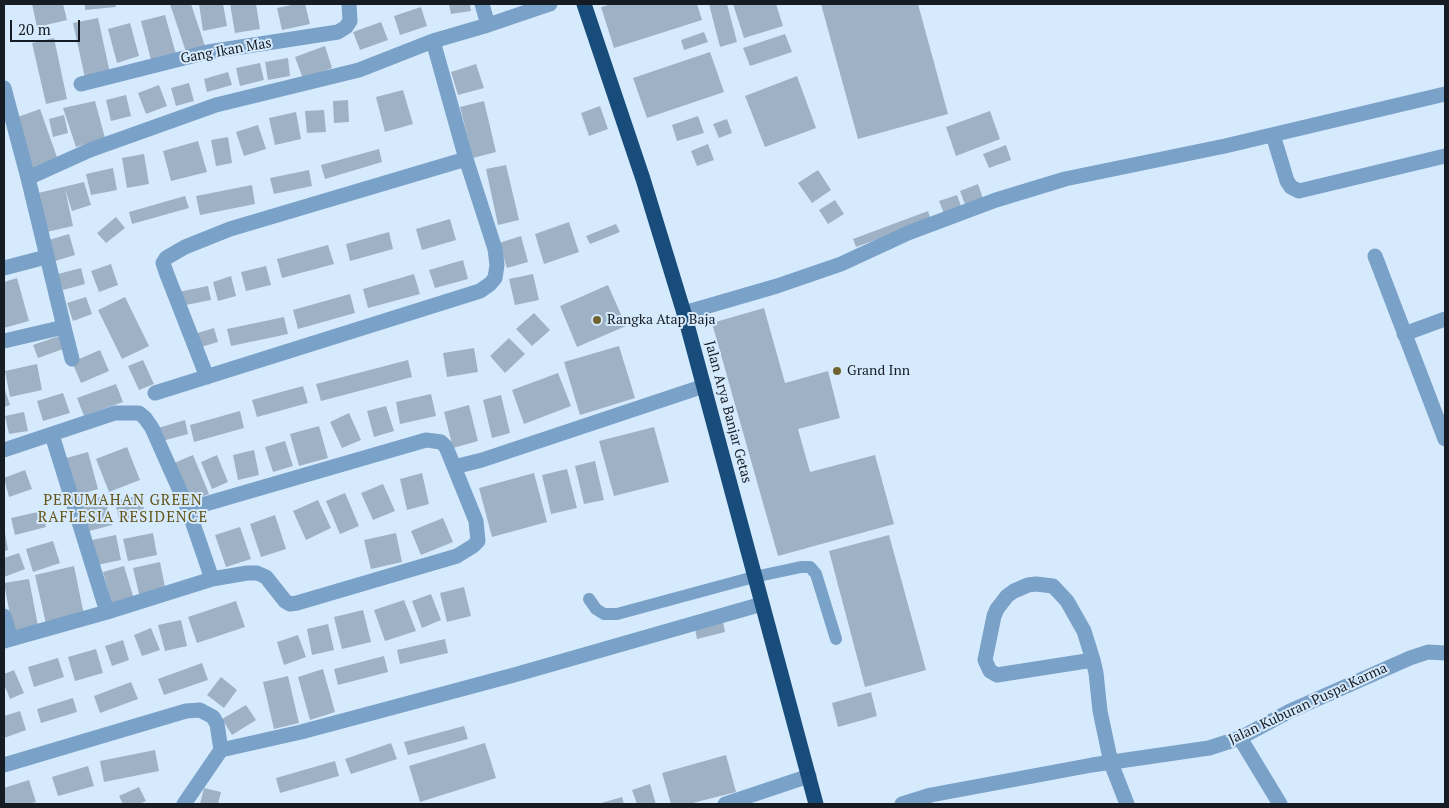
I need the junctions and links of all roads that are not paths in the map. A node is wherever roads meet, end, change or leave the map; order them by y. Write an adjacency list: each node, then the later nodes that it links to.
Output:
1 (349, 4): 7 (street, Gang Ikan Mas)
2 (482, 4): 5 (street)
3 (550, 4): 5 (street)
4 (584, 4): 17 (highway, Jalan Arya Banjar Getas)
5 (488, 25): 6 (street)
6 (433, 41): 12 (street); 13 (street)
7 (81, 84)
8 (4, 88): 13 (street)
9 (1445, 94): 10 (street)
10 (1273, 135): 11 (street); 17 (street)
11 (1445, 156)
12 (466, 160): 23 (street); 23 (street)
13 (28, 178): 15 (street)
14 (1375, 256): 20 (street)
15 (46, 257): 16 (street); 19 (street)
16 (4, 268)
17 (684, 313): 24 (highway, Jalan Arya Banjar Getas)
18 (1445, 319): 20 (street)
19 (64, 327): 21 (street); 22 (street)
20 (1404, 334): 27 (street)
21 (4, 341)
22 (72, 359)
23 (207, 377): 25 (street)
24 (704, 386): 29 (street); 31 (highway, Jalan Arya Banjar Getas)
25 (155, 393)
26 (52, 435): 28 (street); 30 (street); 35 (street)
27 (1445, 440)
28 (4, 450)
29 (454, 467): 30 (street); 32 (street)
30 (188, 509): 32 (street)
31 (754, 577): 33 (lane); 34 (highway, Jalan Arya Banjar Getas); 37 (lane)
32 (212, 579): 35 (street)
33 (589, 599)
34 (762, 604): 42 (street); 45 (highway, Jalan Arya Banjar Getas)
35 (107, 612): 38 (street)
36 (4, 616): 38 (street)
37 (836, 639)
38 (7, 640)
39 (1445, 653): 41 (street, Jalan Kuburan Puspa Karma)
40 (1093, 660): 40 (street); 43 (street)
41 (1240, 738): 43 (street, Jalan Kuburan Puspa Karma); 51 (street)
42 (221, 750): 44 (street); 46 (street)
43 (1111, 763): 49 (street, Jalan Kuburan Puspa Karma); 50 (street)
44 (4, 765)
45 (809, 776): 47 (street); 48 (highway, Jalan Arya Banjar Getas)
46 (184, 804)
47 (725, 804)
48 (816, 804)
49 (902, 804)
50 (1128, 804)
51 (1280, 804)

